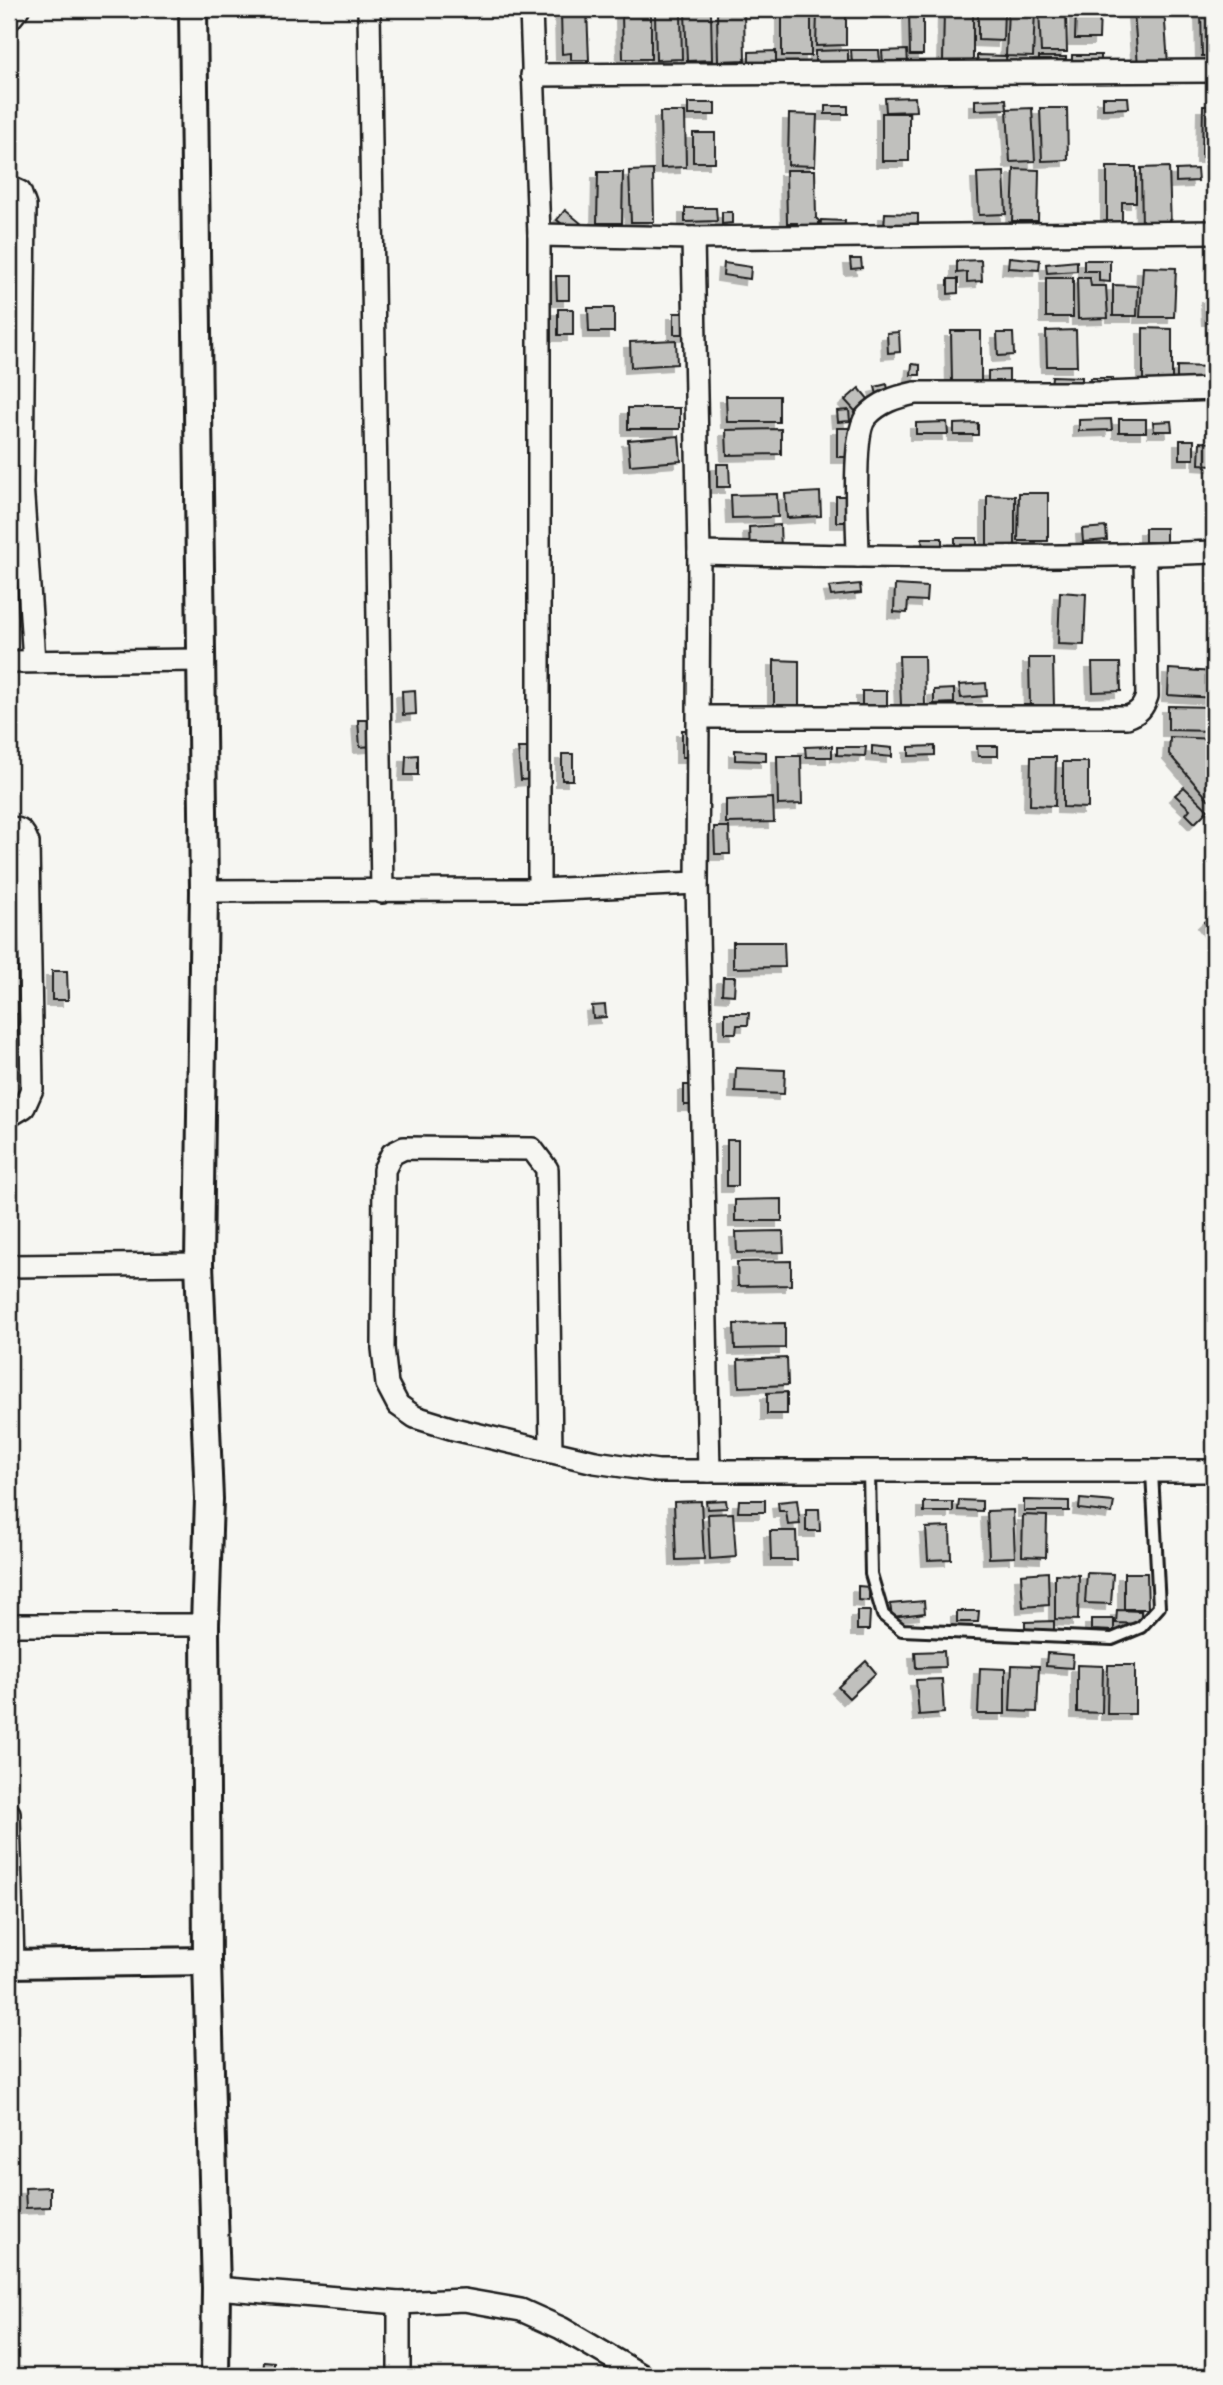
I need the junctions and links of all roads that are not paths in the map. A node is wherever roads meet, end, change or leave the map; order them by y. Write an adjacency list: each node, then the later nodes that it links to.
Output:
1 (18, 9): 5 (street)
2 (193, 9): 19 (street)
3 (369, 9): 27 (street)
4 (531, 9): 7 (street)
5 (9, 20)
6 (1214, 71): 7 (street)
7 (532, 75): 10 (street)
8 (9, 187): 12 (street)
9 (1214, 232): 11 (street)
10 (539, 235): 11 (street); 25 (street)
11 (693, 238): 16 (street)
12 (17, 337): 14 (street)
13 (1214, 389): 18 (street)
14 (15, 483): 20 (street)
15 (1214, 552): 17 (street)
16 (699, 553): 18 (street); 22 (street)
17 (1145, 555): 18 (street); 22 (street)
18 (858, 556)
19 (201, 660): 20 (street); 26 (street)
20 (34, 661): 21 (street)
21 (9, 662)
22 (700, 717): 24 (street)
23 (9, 828): 28 (street)
24 (697, 883): 25 (street); 32 (street)
25 (539, 890): 27 (street)
26 (204, 891): 27 (street); 29 (street)
27 (382, 892)
28 (9, 1116)
29 (199, 1264): 30 (street); 37 (street)
30 (9, 1266)
31 (551, 1452): 31 (street); 32 (street)
32 (709, 1471): 33 (street)
33 (869, 1471): 35 (street); 35 (lane)
34 (1214, 1471): 35 (street)
35 (1152, 1472)
36 (9, 1625): 37 (street)
37 (205, 1625): 39 (street)
38 (9, 1813): 40 (street)
39 (207, 1961): 40 (street); 41 (street)
40 (11, 1964)
41 (216, 2288): 42 (street); 43 (street)
42 (399, 2303): 44 (street); 45 (street)
43 (215, 2376)
44 (399, 2376)
45 (643, 2376)

